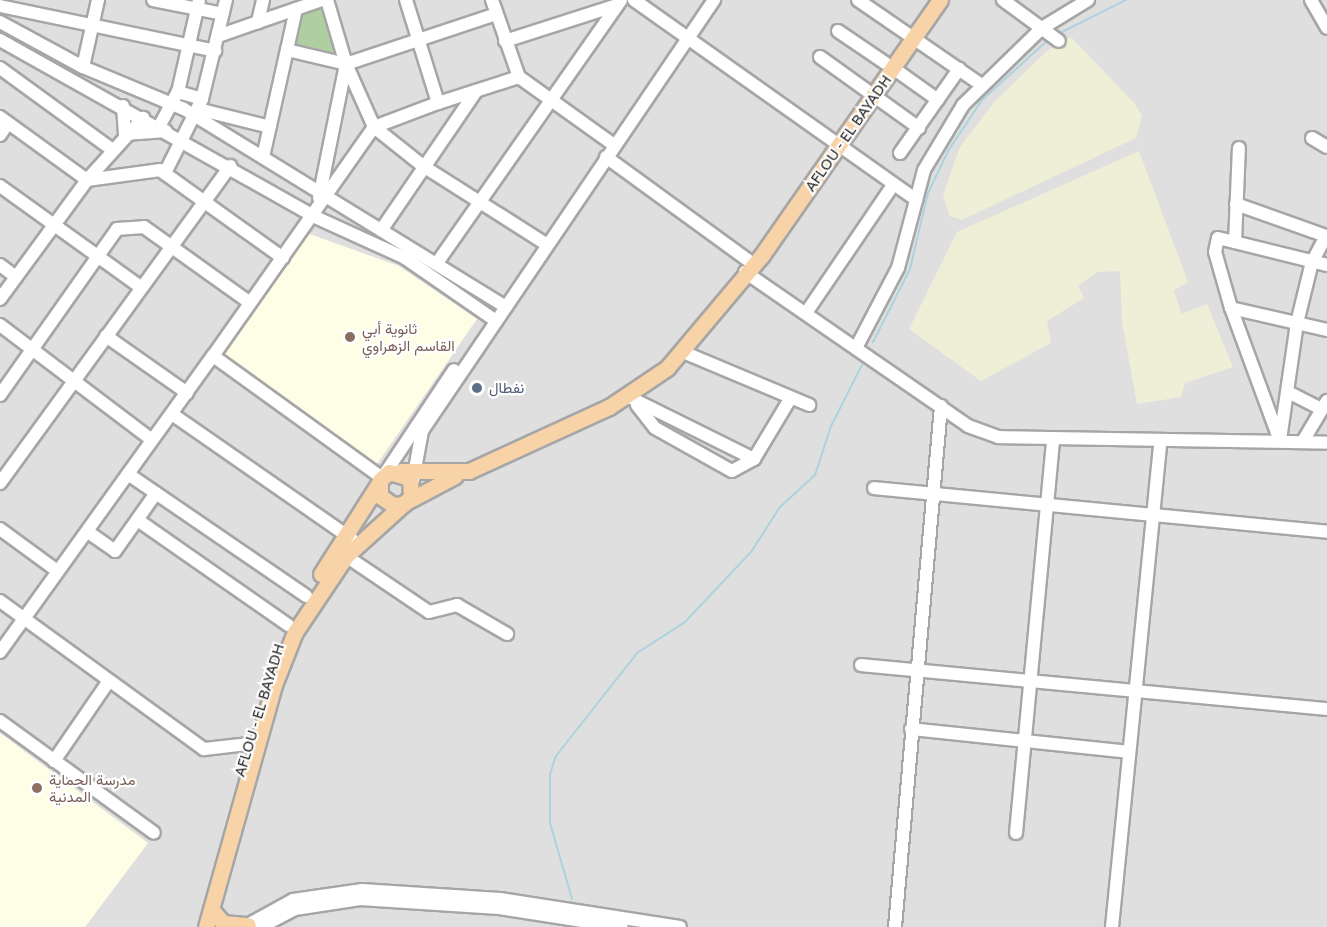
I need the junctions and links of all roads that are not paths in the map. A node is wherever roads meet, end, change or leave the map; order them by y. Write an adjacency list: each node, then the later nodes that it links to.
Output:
1 (98, 0): 25 (street)
2 (153, 0): 18 (street)
3 (226, 0): 21 (street)
4 (263, 0): 24 (street)
5 (322, 0): 20 (street)
6 (327, 0): 40 (street)
7 (406, 0): 33 (street)
8 (492, 0): 22 (street)
9 (634, 0): 31 (street)
10 (714, 0): 31 (street)
11 (858, 0): 30 (street)
12 (929, 0): 30 (main road, AFLOU - EL BAYADH)
13 (940, 0): 30 (main road, AFLOU - EL BAYADH)
14 (1003, 0): 28 (street)
15 (1311, 0): 26 (street)
16 (1083, 1): 28 (street)
17 (619, 3): 34 (street); 50 (street)
18 (198, 4): 21 (street); 36 (street)
19 (0, 6): 25 (street)
20 (296, 9): 24 (street); 37 (street)
21 (222, 14): 29 (street)
22 (496, 14): 33 (street); 34 (street)
23 (0, 22): 42 (street)
24 (258, 22): 29 (street)
25 (92, 25): 36 (street); 42 (street)
26 (1327, 28)
27 (838, 30): 41 (street)
28 (1043, 30): 35 (street); 46 (street)
29 (218, 36): 38 (street)
30 (909, 36): 41 (main road, AFLOU - EL BAYADH); 44 (street)
31 (688, 38): 66 (street); 67 (street)
32 (0, 40): 54 (street)
33 (418, 40): 40 (street); 52 (street)
34 (505, 41): 45 (street)
35 (1059, 41)
36 (188, 45): 38 (street); 48 (street)
37 (286, 50): 40 (street); 59 (street)
38 (215, 51): 55 (street)
39 (820, 57): 49 (street)
40 (345, 64): 58 (street); 82 (street)
41 (889, 66): 49 (main road, AFLOU - EL BAYADH); 51 (street)
42 (83, 67): 53 (street)
43 (0, 68): 70 (street)
44 (959, 69): 46 (street); 51 (street)
45 (519, 77): 47 (street); 50 (street)
46 (980, 84): 84 (street)
47 (476, 91): 52 (street); 77 (street)
48 (178, 92): 53 (street); 55 (street)
49 (870, 93): 60 (street); 67 (main road, AFLOU - EL BAYADH)
50 (552, 100): 66 (street); 83 (street)
51 (938, 100): 60 (street)
52 (438, 103): 58 (street)
53 (172, 104): 55 (street); 61 (street)
54 (123, 105): 56 (street); 62 (street)
55 (199, 108): 59 (street); 65 (street); 74 (street)
56 (144, 118): 61 (street); 62 (street)
57 (4, 120): 63 (street); 79 (street)
58 (374, 126): 77 (street); 82 (street)
59 (270, 127): 74 (street)
60 (919, 128): 72 (street)
61 (165, 130): 62 (street); 65 (street); 73 (street)
62 (125, 134): 70 (street)
63 (0, 135)
64 (1312, 138): 68 (street)
65 (185, 140): 71 (street); 73 (street)
66 (614, 145): 75 (street)
67 (834, 145): 80 (street); 99 (main road, AFLOU - EL BAYADH)
68 (1327, 147)
69 (1239, 148): 86 (street)
70 (111, 149): 79 (street)
71 (206, 153): 73 (street); 76 (street)
72 (900, 153)
73 (176, 157): 78 (street)
74 (263, 157): 82 (street)
75 (606, 157): 91 (street); 99 (street)
76 (230, 166): 85 (street); 87 (street)
77 (423, 166): 83 (street); 89 (street)
78 (165, 173): 79 (street); 85 (street)
79 (87, 180): 88 (street)
80 (893, 185): 84 (street); 106 (street)
81 (0, 186): 88 (street)
82 (324, 194): 87 (street); 89 (street)
83 (482, 199): 91 (street); 96 (street)
84 (916, 200): 112 (street)
85 (202, 202): 92 (street); 94 (street)
86 (1236, 204): 90 (street); 95 (street)
87 (315, 213): 94 (street); 107 (street)
88 (54, 224): 93 (street); 100 (street)
89 (382, 229): 96 (street)
90 (1235, 242): 95 (street); 105 (street)
91 (546, 244): 103 (street)
92 (169, 246): 93 (street); 101 (street); 104 (street)
93 (100, 254): 101 (street); 113 (street)
94 (283, 258): 104 (street)
95 (1312, 262): 98 (street); 108 (street)
96 (437, 263): 103 (street)
97 (0, 265): 100 (street)
98 (1327, 265)
99 (749, 267): 106 (street); 114 (main road, AFLOU - EL BAYADH)
100 (16, 277): 102 (street)
101 (140, 286): 111 (street)
102 (0, 299)
103 (506, 302): 107 (street)
104 (250, 303): 115 (street)
105 (1231, 308): 108 (street); 128 (street)
106 (807, 313): 112 (street)
107 (493, 320): 135 (street); 136 (street)
108 (1297, 323): 110 (street); 117 (street)
109 (0, 325): 113 (street)
110 (1327, 330)
111 (106, 336): 116 (street); 118 (street)
112 (857, 346): 124 (street)
113 (34, 352): 116 (street); 119 (street)
114 (683, 352): 120 (street); 121 (main road, AFLOU - EL BAYADH)
115 (213, 356): 118 (street); 136 (street)
116 (74, 383): 126 (street); 137 (street)
117 (1288, 392): 123 (street); 128 (street)
118 (187, 393): 125 (street)
119 (0, 395)
120 (790, 399): 122 (street); 132 (street)
121 (631, 400): 132 (street); 132 (street); 134 (main road, AFLOU - EL BAYADH)
122 (809, 405)
123 (1324, 405): 129 (street)
124 (941, 406): 127 (street); 140 (street)
125 (172, 414): 126 (street); 148 (street)
126 (151, 439): 133 (street)
127 (1053, 439): 130 (street); 142 (street)
128 (1280, 441): 129 (street); 130 (street)
129 (1303, 441): 131 (street)
130 (1164, 442): 143 (street)
131 (1327, 443)
132 (754, 459)
133 (128, 474): 139 (street); 146 (street)
134 (458, 474): 135 (main road, AFLOU - EL BAYADH); 141 (main road, AFLOU - EL BAYADH)
135 (409, 475): 136 (main road, AFLOU - EL BAYADH); 141 (main road)
136 (382, 478): 141 (main road); 148 (main road, AFLOU - EL BAYADH)
137 (0, 483)
138 (874, 488): 140 (street)
139 (156, 493): 144 (street); 151 (street)
140 (932, 493): 142 (street); 158 (street)
141 (406, 502): 148 (main road, AFLOU - EL BAYADH)
142 (1046, 504): 143 (street); 159 (street)
143 (1157, 515): 147 (street); 161 (street)
144 (139, 521): 146 (street); 154 (street)
145 (0, 529): 150 (street)
146 (88, 532): 150 (street)
147 (1327, 532)
148 (352, 540): 149 (main road, AFLOU - EL BAYADH); 151 (main road, AFLOU - EL BAYADH)
149 (346, 556): 155 (street); 171 (main road, AFLOU - EL BAYADH)
150 (56, 570): 153 (street)
151 (306, 596): 154 (main road, AFLOU - EL BAYADH)
152 (0, 601): 153 (street)
153 (24, 619): 156 (street); 160 (street)
154 (288, 625): 166 (main road, AFLOU - EL BAYADH)
155 (507, 634)
156 (0, 652)
157 (861, 665): 158 (street)
158 (916, 670): 159 (street); 164 (street)
159 (1029, 681): 161 (street); 165 (street)
160 (108, 682): 166 (street); 168 (street)
161 (1139, 692): 162 (street); 167 (street); 179 (street)
162 (1327, 709)
163 (0, 722): 168 (street)
164 (911, 729): 165 (street); 177 (street)
165 (1024, 740): 167 (street); 170 (street)
166 (248, 744): 173 (main road, AFLOU - EL BAYADH)
167 (1129, 752): 178 (street)
168 (54, 761): 169 (street)
169 (154, 833)
170 (1016, 833)
171 (211, 909): 172 (main road); 174 (main road, AFLOU - EL BAYADH)
172 (251, 926): 175 (street); 176 (street)
173 (195, 927)
174 (206, 927)
175 (622, 927)
176 (680, 927)
177 (895, 927)
178 (1112, 927)
179 (1120, 927)

